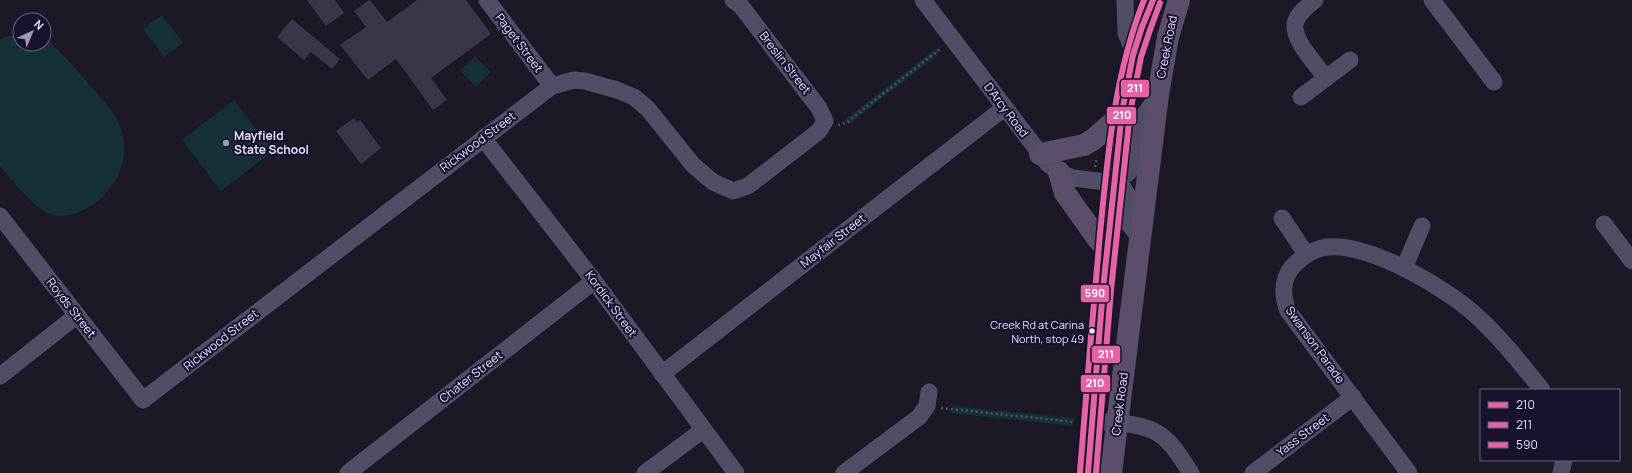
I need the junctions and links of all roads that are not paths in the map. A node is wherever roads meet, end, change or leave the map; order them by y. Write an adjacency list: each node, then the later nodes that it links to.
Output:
1 (487, 0): 13 (street, Paget Street)
2 (733, 0): 18 (street, Breslin Street)
3 (923, 0): 16 (street, D'Arcy Road)
4 (1125, 0): 9 (street)
5 (1153, 0): 9 (main road, Creek Road)
6 (1179, 0): 14 (main road, Creek Road)
7 (1315, 0): 11 (street)
8 (1432, 0): 12 (street)
9 (1134, 53): 17 (main road, Creek Road)
10 (1350, 60): 11 (street)
11 (1326, 78): 15 (street)
12 (1494, 82)
13 (552, 86): 18 (street, Rickwood Street); 19 (street, Rickwood Street)
14 (1158, 96): 22 (street, Creek Road); 27 (main road, Creek Road)
15 (1301, 97)
16 (1004, 108): 20 (street, D'Arcy Road); 34 (street, Mayfair Street)
17 (1120, 116): 20 (main road); 22 (main road, Creek Road)
18 (819, 131)
19 (483, 138): 32 (street, Kordick Street); 39 (street, Rickwood Street)
20 (1040, 154): 21 (street, D'Arcy Road)
21 (1059, 172): 22 (street, D'Arcy Road); 28 (main road)
22 (1114, 182): 27 (street); 28 (main road, Creek Road)
23 (0, 216): 33 (street, Royds Street)
24 (1282, 218): 29 (street)
25 (1604, 224): 30 (street)
26 (1422, 226): 31 (street)
27 (1141, 240): 41 (main road, Creek Road)
28 (1107, 249): 40 (main road, Creek Road)
29 (1306, 254): 31 (street, Swanson Parade); 37 (street, Swanson Parade)
30 (1632, 261)
31 (1404, 268): 36 (street, Swanson Parade)
32 (594, 281): 34 (street, Kordick Street); 44 (street, Chater Street)
33 (76, 316): 35 (street); 39 (street, Royds Street)
34 (662, 374): 42 (street, Kordick Street)
35 (0, 376)
36 (1541, 389)
37 (1353, 397): 51 (street, Yass Street); 52 (street, Swanson Parade)
38 (928, 399): 47 (street)
39 (143, 400)
40 (1092, 421): 41 (street); 48 (main road, Creek Road)
41 (1117, 423): 49 (main road, Creek Road); 50 (street)
42 (703, 430): 45 (street); 46 (street, Kordick Street)
43 (1564, 461): 53 (street)
44 (348, 473)
45 (645, 473)
46 (736, 473)
47 (844, 473)
48 (1088, 473)
49 (1111, 473)
50 (1191, 473)
51 (1253, 473)
52 (1409, 473)
53 (1561, 473)

